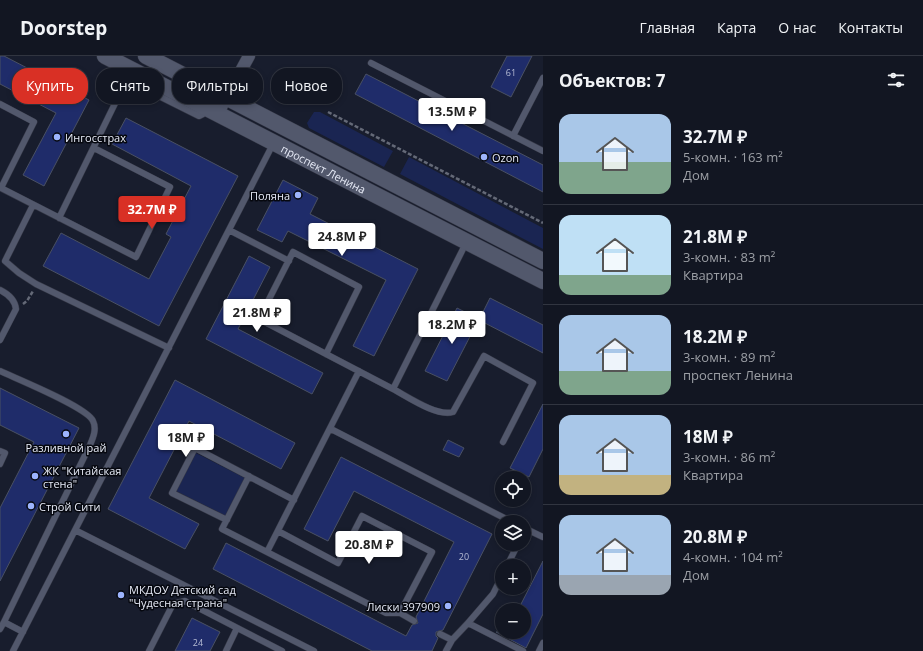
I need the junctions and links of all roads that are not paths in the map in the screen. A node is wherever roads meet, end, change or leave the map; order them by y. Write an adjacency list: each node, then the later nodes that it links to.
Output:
1 (105, 56): 11 (main road, проспект Ленина)
2 (146, 56): 6 (main road, проспект Ленина)
3 (249, 56): 5 (street)
4 (371, 63): 12 (lane)
5 (242, 68)
6 (172, 69)
7 (543, 78): 12 (lane)
8 (0, 104): 16 (lane)
9 (219, 104): 11 (street)
10 (240, 104): 21 (main road, проспект Ленина)
11 (212, 111): 13 (main road, проспект Ленина); 14 (lane)
12 (514, 136): 15 (lane)
13 (274, 143): 18 (lane); 19 (main road, проспект Ленина)
14 (94, 148): 17 (lane); 17 (lane)
15 (543, 151)
16 (33, 205): 17 (lane); 25 (lane)
17 (59, 218)
18 (229, 230): 20 (lane); 25 (lane)
19 (467, 242): 22 (main road, проспект Ленина); 29 (lane)
20 (289, 261): 26 (lane); 26 (lane)
21 (543, 261)
22 (543, 281)
23 (0, 290): 24 (lane)
24 (0, 340)
25 (169, 348): 38 (lane)
26 (326, 354): 28 (lane)
27 (0, 371): 46 (lane)
28 (359, 371): 29 (lane); 30 (lane)
29 (393, 389): 31 (lane)
30 (331, 428): 35 (lane); 36 (lane)
31 (503, 442)
32 (0, 451): 33 (lane)
33 (0, 464)
34 (249, 476): 35 (lane); 37 (lane); 37 (lane)
35 (294, 500): 39 (lane)
36 (499, 515)
37 (227, 520): 42 (lane)
38 (75, 530): 50 (lane); 58 (lane)
39 (278, 531): 42 (lane); 44 (lane)
40 (531, 532): 41 (lane)
41 (543, 537)
42 (267, 552): 44 (lane)
43 (495, 590): 47 (lane)
44 (400, 613): 45 (lane)
45 (414, 621)
46 (4, 622): 49 (lane); 50 (lane)
47 (468, 623): 52 (lane); 60 (lane)
48 (237, 628): 55 (lane); 56 (lane); 57 (lane)
49 (0, 629)
50 (23, 632): 54 (lane)
51 (440, 634): 52 (lane)
52 (452, 640): 59 (lane)
53 (543, 643): 61 (lane)
54 (13, 651)
55 (149, 651)
56 (226, 651)
57 (282, 651)
58 (314, 651)
59 (446, 651)
60 (523, 651)
61 (539, 651)

